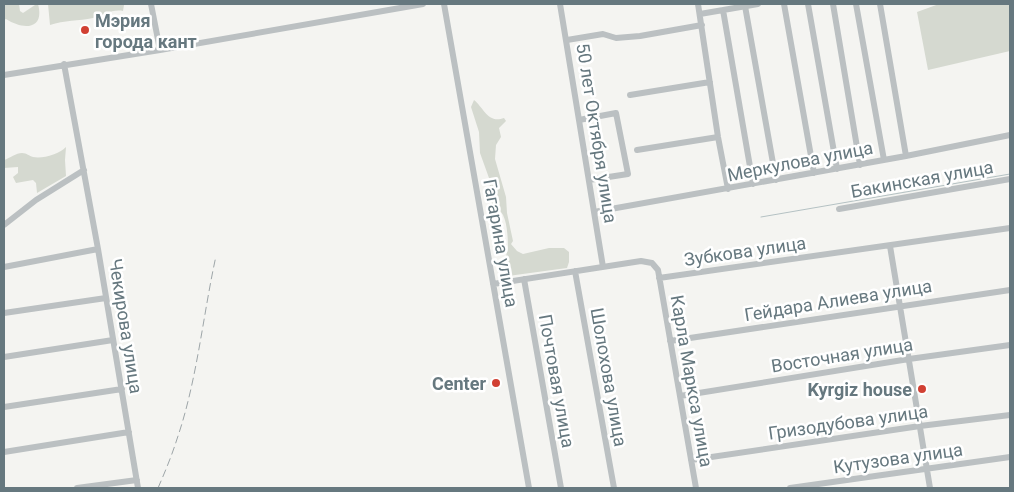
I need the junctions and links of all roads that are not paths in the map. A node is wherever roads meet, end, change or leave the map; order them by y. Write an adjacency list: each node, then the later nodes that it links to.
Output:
1 (152, 4): 17 (street)
2 (423, 4): 17 (street)
3 (444, 4): 48 (street, Гагарина улица)
4 (560, 4): 16 (street, 50 лет Октября улица)
5 (698, 4): 14 (street)
6 (758, 4): 12 (street)
7 (784, 4): 31 (street)
8 (808, 4): 29 (street)
9 (833, 4): 28 (street)
10 (856, 4): 27 (street)
11 (880, 4): 26 (street)
12 (744, 6): 13 (street); 34 (street)
13 (723, 10): 14 (street); 35 (street)
14 (700, 14): 15 (street)
15 (702, 25): 16 (street); 20 (street)
16 (567, 40): 22 (street, 50 лет Октября улица)
17 (160, 50): 18 (street)
18 (64, 64): 19 (street); 30 (street, Чекирова улица)
19 (4, 75)
20 (710, 82): 21 (street); 24 (street)
21 (630, 95)
22 (579, 120): 33 (street, 50 лет Октября улица); 33 (street)
23 (1010, 135): 26 (street, Меркулова улица)
24 (718, 138): 25 (street); 36 (street)
25 (637, 150)
26 (906, 156): 27 (street, Меркулова улица)
27 (884, 160): 28 (street, Меркулова улица)
28 (860, 165): 29 (street, Меркулова улица)
29 (837, 169): 31 (street, Меркулова улица)
30 (84, 170): 39 (street); 42 (street, Чекирова улица)
31 (814, 173): 34 (street, Меркулова улица)
32 (1010, 179): 37 (street, Бакинская улица)
33 (589, 180): 38 (street, 50 лет Октября улица)
34 (776, 180): 35 (street, Меркулова улица)
35 (753, 184): 36 (street, Меркулова улица)
36 (728, 189): 38 (street, Меркулова улица)
37 (839, 209)
38 (594, 212): 44 (street, 50 лет Октября улица)
39 (4, 225)
40 (1010, 228): 41 (street, Зубкова улица)
41 (890, 246): 46 (street, Зубкова улица); 51 (street)
42 (98, 249): 43 (street); 50 (street, Чекирова улица)
43 (4, 267)
44 (603, 267): 45 (street); 46 (street)
45 (576, 271): 47 (street); 73 (street, Шолохова улица)
46 (660, 278): 54 (street, Карла Маркса улица)
47 (524, 279): 48 (street); 72 (street, Почтовая улица)
48 (493, 284): 71 (street, Гагарина улица)
49 (1010, 290): 51 (street, Гейдара Алиева улица)
50 (106, 298): 52 (street); 53 (street, Чекирова улица)
51 (901, 306): 54 (street, Гейдара Алиева улица); 57 (street)
52 (4, 313)
53 (114, 340): 56 (street); 58 (street, Чекирова улица)
54 (670, 341): 59 (street, Карла Маркса улица)
55 (1010, 345): 57 (street, Восточная улица)
56 (4, 357)
57 (909, 359): 59 (street, Восточная улица); 62 (street)
58 (122, 390): 60 (street); 63 (street, Чекирова улица)
59 (680, 396): 66 (street, Карла Маркса улица)
60 (4, 407)
61 (1010, 415): 62 (street, Гризодубова улица)
62 (920, 426): 66 (street, Гризодубова улица); 67 (street)
63 (129, 432): 64 (street); 68 (street, Чекирова улица)
64 (4, 452)
65 (1010, 457): 67 (street, Кутузова улица)
66 (691, 460): 74 (street, Карла Маркса улица)
67 (927, 469): 75 (street, Кутузова улица); 76 (street)
68 (137, 480): 69 (street); 70 (street, Чекирова улица)
69 (77, 488)
70 (138, 488)
71 (528, 488)
72 (561, 488)
73 (614, 488)
74 (696, 488)
75 (790, 488)
76 (930, 488)

